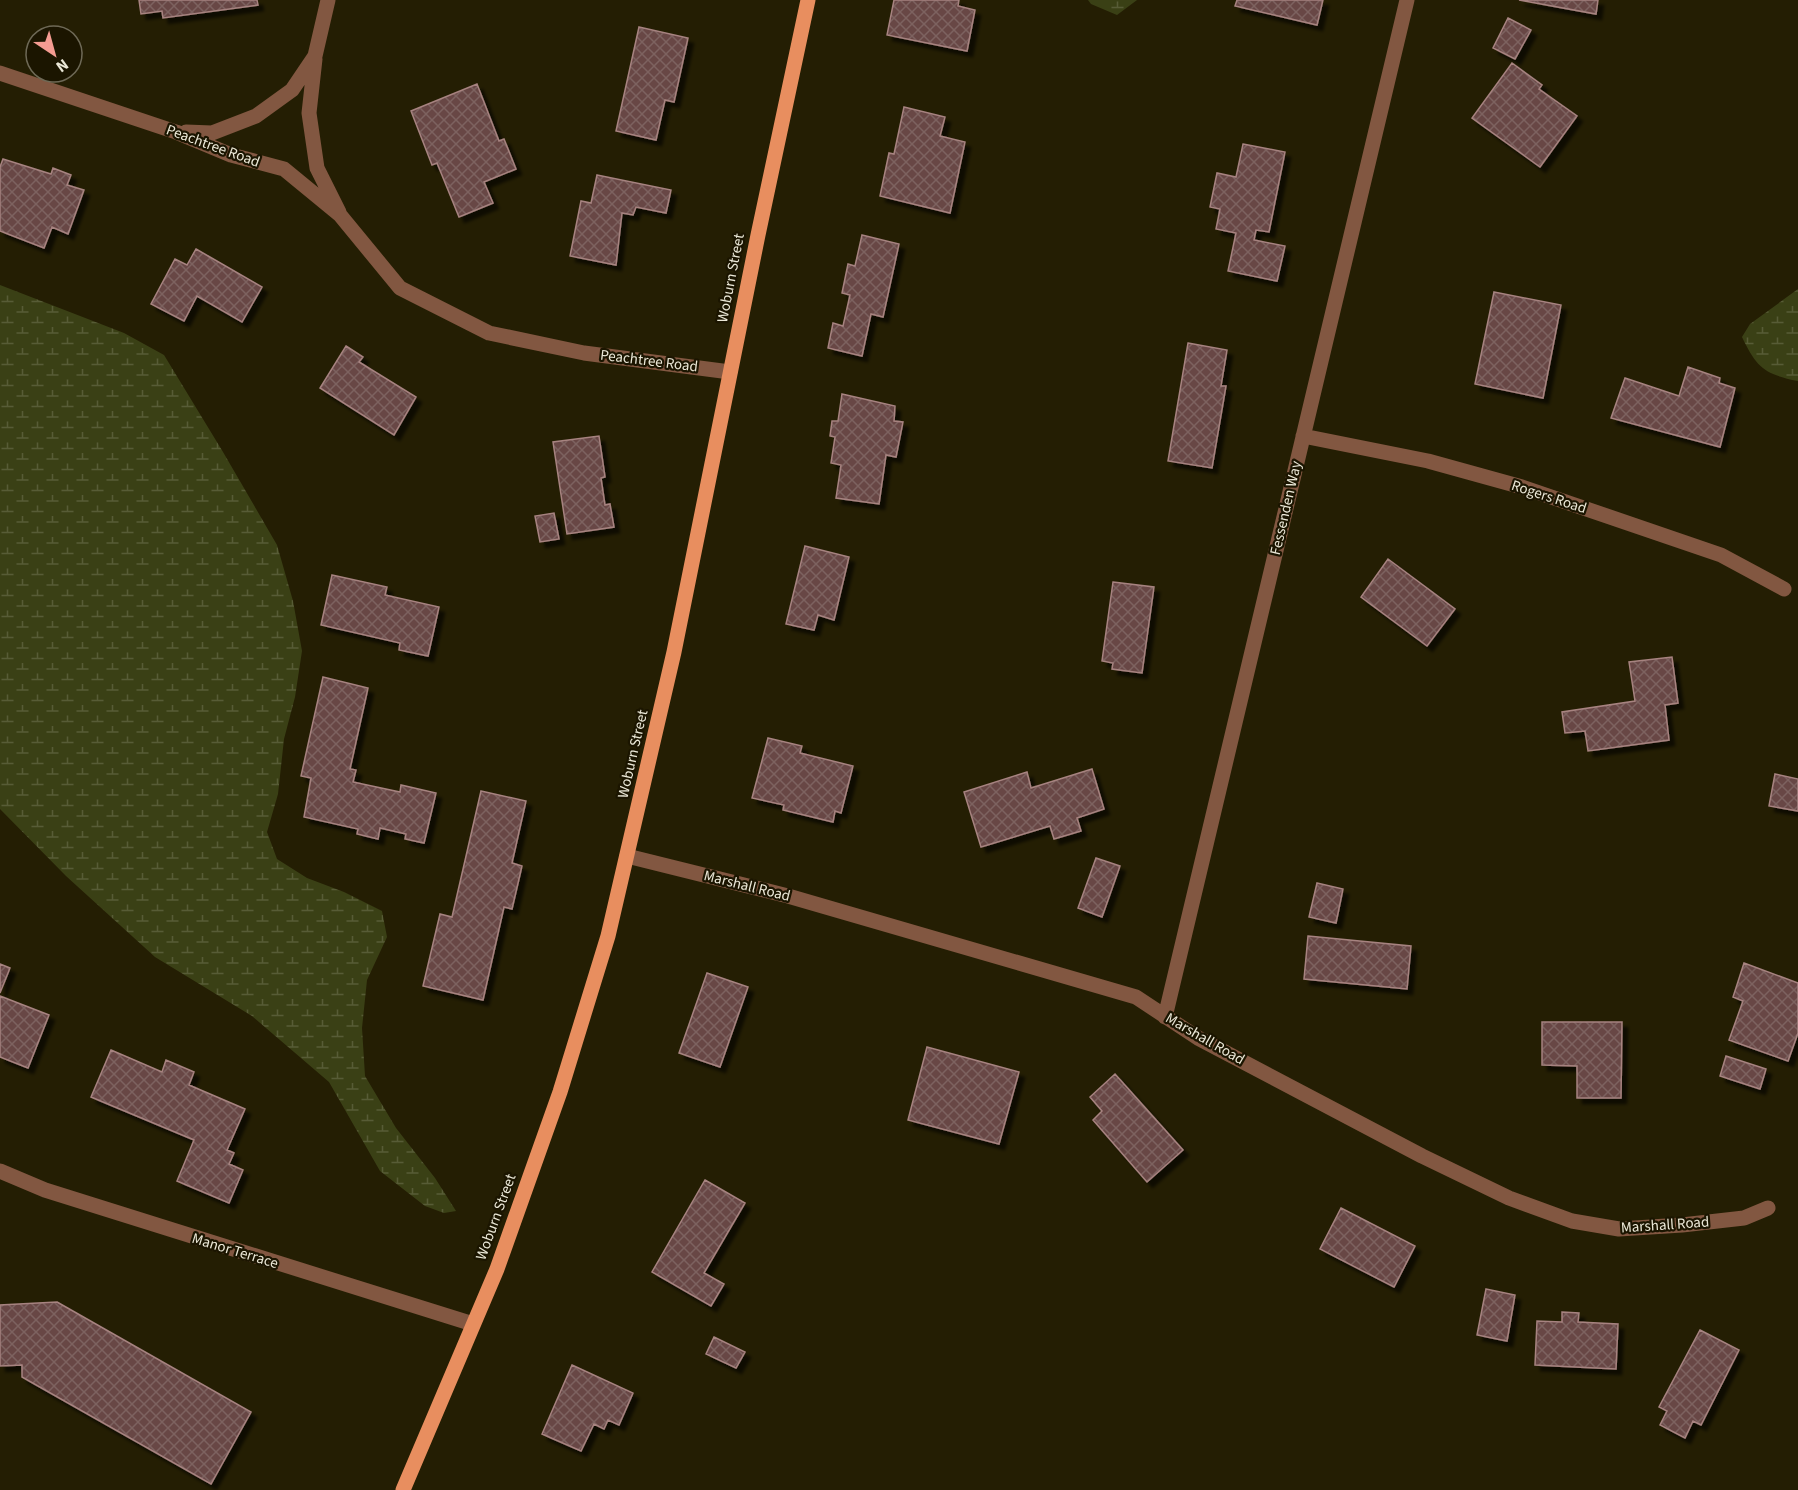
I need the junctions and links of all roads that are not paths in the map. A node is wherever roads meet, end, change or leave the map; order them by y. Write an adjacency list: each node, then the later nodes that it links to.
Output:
1 (328, 0): 4 (street)
2 (808, 0): 8 (main road, Woburn Street)
3 (1407, 0): 9 (street, Fessenden Way)
4 (315, 56): 6 (street); 7 (street)
5 (0, 73): 6 (street, Peachtree Road)
6 (176, 132): 7 (street, Peachtree Road)
7 (340, 215): 8 (street, Peachtree Road)
8 (730, 372): 11 (main road, Woburn Street)
9 (1303, 436): 10 (street, Rogers Road); 12 (street, Fessenden Way)
10 (1784, 588)
11 (627, 856): 12 (street, Marshall Road); 15 (main road, Woburn Street)
12 (1165, 1017): 14 (street, Marshall Road)
13 (0, 1171): 15 (street, Manor Terrace)
14 (1768, 1208)
15 (473, 1324): 16 (main road, Woburn Street)
16 (403, 1490)

